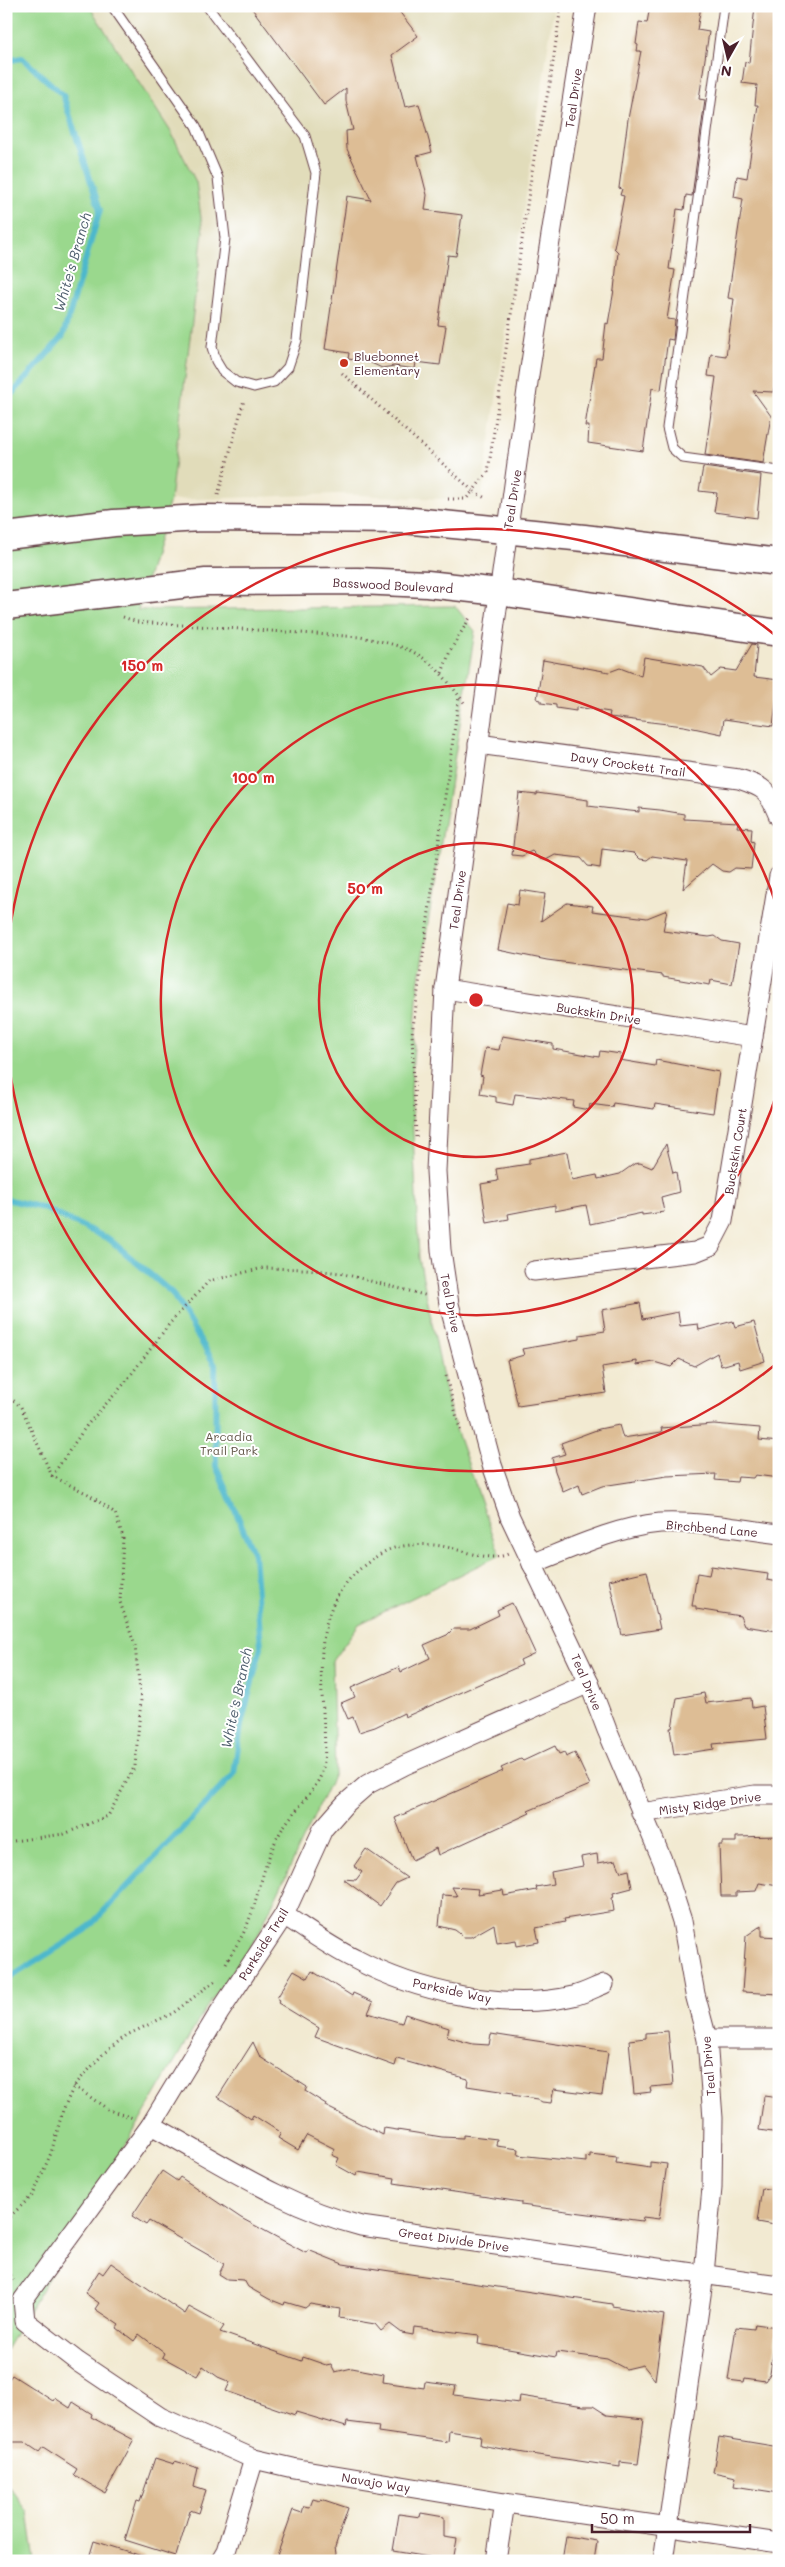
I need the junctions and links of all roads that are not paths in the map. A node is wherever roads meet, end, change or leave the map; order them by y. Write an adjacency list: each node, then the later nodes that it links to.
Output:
1 (112, 6): 2 (lane)
2 (207, 6)
3 (587, 6): 6 (street, Teal Drive)
4 (724, 6): 5 (lane)
5 (779, 471)
6 (507, 531): 7 (main road); 8 (main road); 9 (street, Teal Drive)
7 (6, 536)
8 (779, 562)
9 (499, 592): 10 (main road, Basswood Boulevard); 11 (main road, Basswood Boulevard); 12 (street, Teal Drive)
10 (6, 606)
11 (779, 633)
12 (479, 735): 13 (street, Davy Crockett Trail); 15 (street, Teal Drive)
13 (779, 817)
14 (779, 876): 16 (street, Buckskin Court)
15 (445, 989): 16 (street, Buckskin Drive); 19 (street, Teal Drive)
16 (753, 1037): 17 (street, Buckskin Court)
17 (534, 1271)
18 (779, 1534): 19 (street, Birchbend Lane)
19 (532, 1564): 20 (street, Teal Drive)
20 (589, 1683): 22 (street, Teal Drive); 23 (street, Parkside Trail)
21 (779, 1795): 22 (street, Misty Ridge Drive)
22 (641, 1814): 25 (street, Teal Drive)
23 (284, 1915): 24 (street, Parkside Way); 27 (street, Parkside Trail)
24 (604, 1984)
25 (707, 2039): 26 (street); 28 (street, Teal Drive)
26 (779, 2039)
27 (151, 2125): 28 (street, Great Divide Drive); 30 (street, Parkside Trail)
28 (704, 2274): 29 (street, Great Divide Drive); 33 (street, Teal Drive)
29 (779, 2285)
30 (23, 2307): 31 (street, Navajo Way)
31 (254, 2459): 32 (street, Navajo Way); 35 (street)
32 (505, 2503): 33 (street, Navajo Way); 36 (street)
33 (668, 2527): 34 (street, Navajo Way); 37 (street, Teal Drive)
34 (779, 2543)
35 (220, 2561)
36 (496, 2561)
37 (663, 2561)

